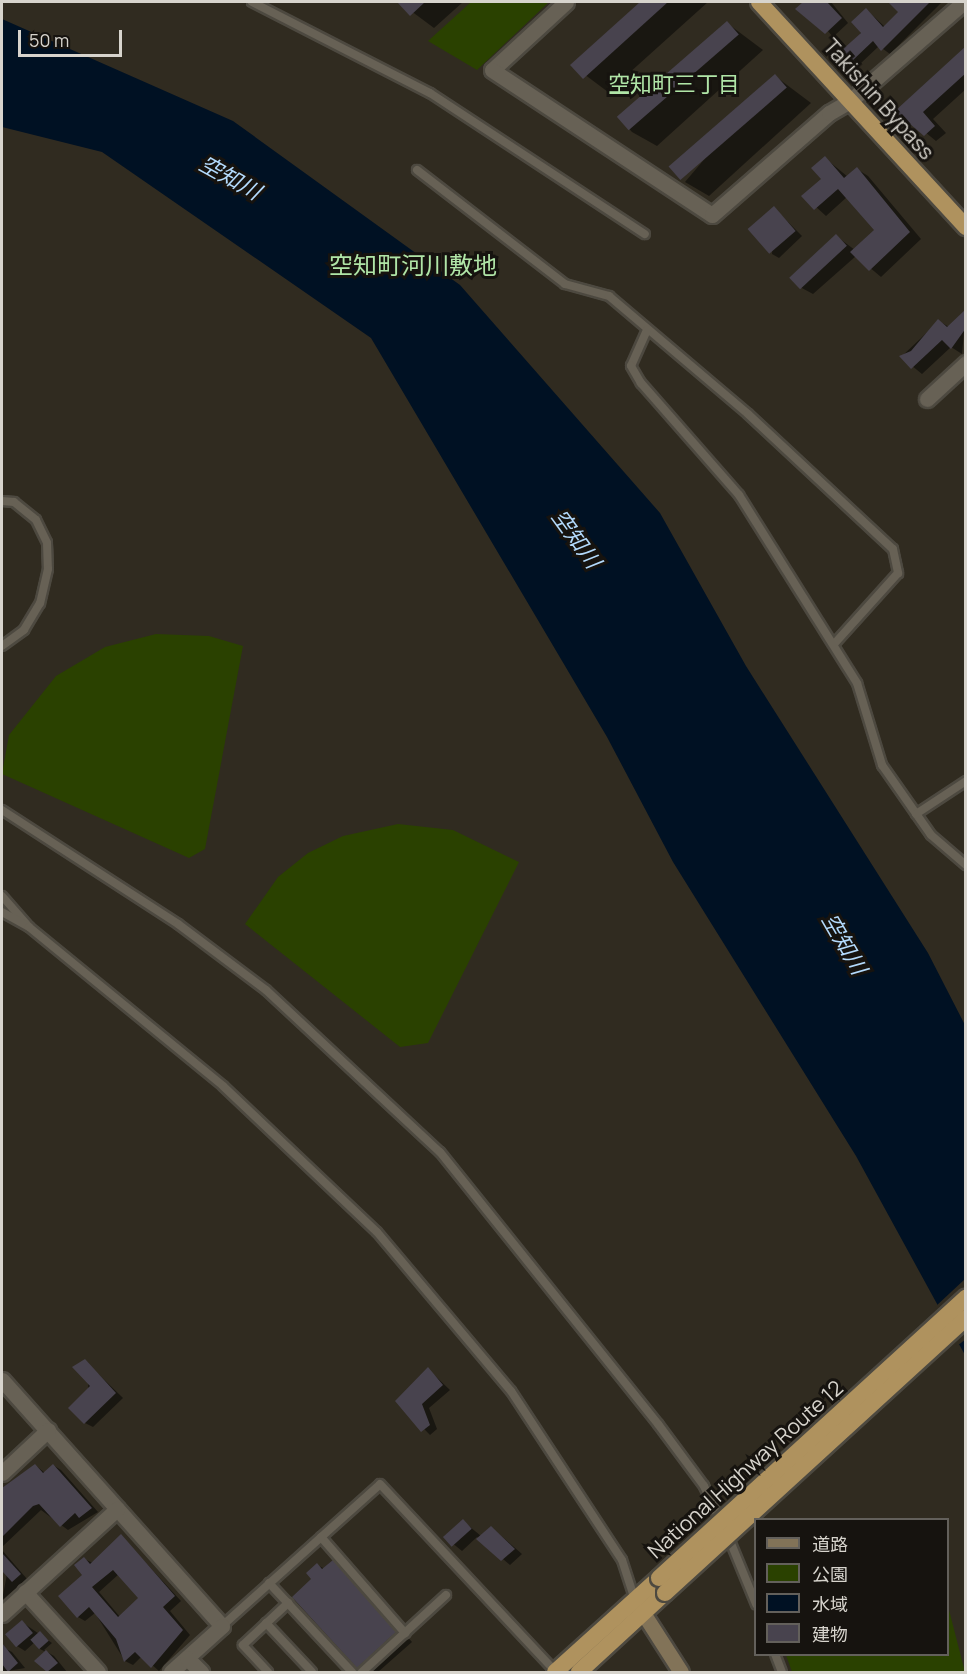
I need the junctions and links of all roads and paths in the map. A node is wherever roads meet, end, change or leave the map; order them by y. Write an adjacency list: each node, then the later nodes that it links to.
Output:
1 (252, 2): 8 (lane)
2 (566, 2): 5 (street)
3 (759, 2): 5 (highway, Takishin Bypass)
4 (964, 2): 5 (street)
5 (850, 101): 7 (highway, Takishin Bypass)
6 (417, 170): 9 (lane)
7 (966, 227)
8 (645, 234)
9 (647, 330): 13 (lane); 13 (lane)
10 (966, 363): 11 (street)
11 (927, 399)
12 (2, 501): 14 (lane)
13 (834, 643): 17 (lane)
14 (2, 646)
15 (966, 781): 17 (lane)
16 (2, 810): 33 (lane)
17 (916, 814): 18 (lane)
18 (966, 865)
19 (2, 896): 21 (lane)
20 (2, 912): 21 (lane)
21 (29, 927): 35 (lane)
22 (966, 1298): 30 (highway, National Highway Route 12, bridge)
23 (966, 1318): 30 (highway, National Highway Route 12, bridge)
24 (2, 1380): 25 (street)
25 (48, 1430): 26 (street); 27 (street)
26 (2, 1473)
27 (117, 1509): 31 (street); 38 (street)
28 (321, 1537): 29 (lane); 39 (lane); 49 (lane)
29 (269, 1583): 34 (lane); 38 (lane)
30 (662, 1586): 35 (highway, National Highway Route 12)
31 (25, 1593): 36 (street); 42 (street)
32 (446, 1595): 39 (lane)
33 (754, 1599)
34 (288, 1603): 37 (lane); 47 (lane)
35 (639, 1606): 49 (highway, National Highway Route 12); 50 (highway, National Highway Route 12); 51 (main road)
36 (2, 1614)
37 (266, 1623): 45 (lane); 46 (lane)
38 (222, 1626): 41 (street)
39 (405, 1633): 48 (lane)
40 (776, 1656): 52 (lane)
41 (187, 1658): 43 (street); 44 (street)
42 (98, 1672)
43 (171, 1672)
44 (201, 1672)
45 (268, 1672)
46 (312, 1672)
47 (352, 1672)
48 (362, 1672)
49 (556, 1672)
50 (579, 1672)
51 (681, 1672)
52 (782, 1672)

